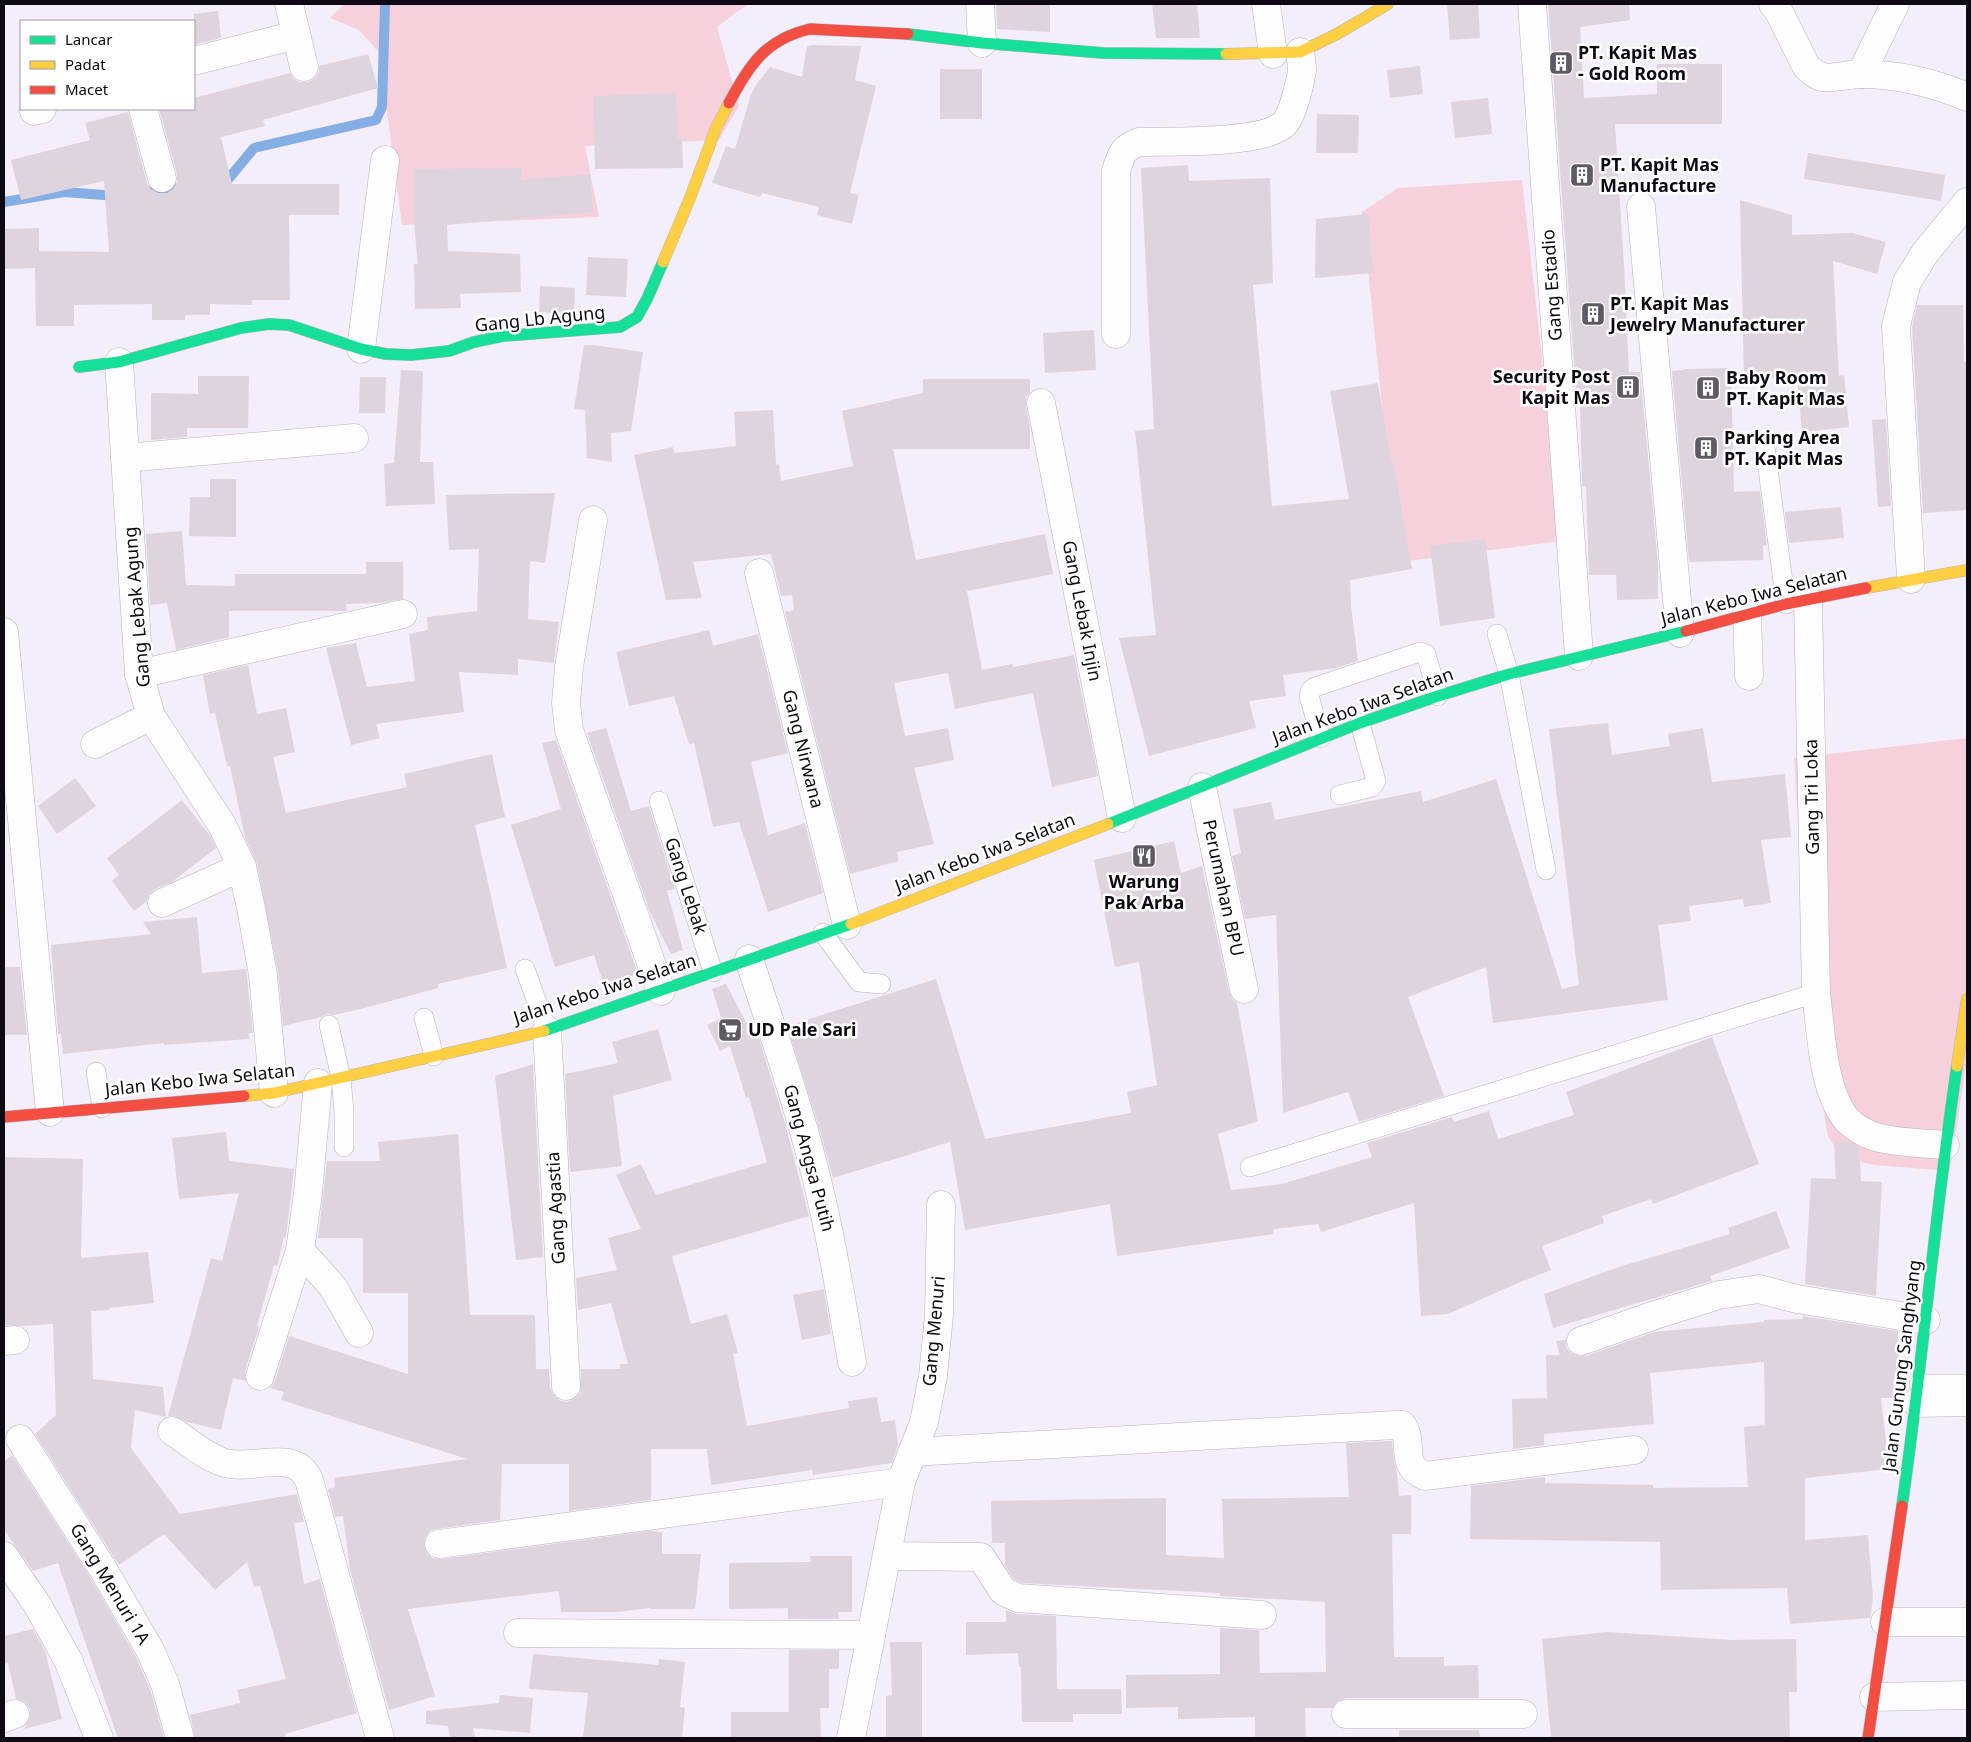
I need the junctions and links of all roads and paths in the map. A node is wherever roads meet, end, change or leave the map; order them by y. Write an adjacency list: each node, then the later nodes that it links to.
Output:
1 (288, 4): 8 (street)
2 (980, 4): 9 (street)
3 (1266, 4): 10 (street)
4 (1388, 4): 10 (street)
5 (1532, 4): 38 (street, Gang Estadio)
6 (1773, 4): 13 (street)
7 (1895, 4): 13 (street)
8 (296, 34): 11 (street); 12 (street)
9 (982, 43): 10 (street, Gang Lb Agung); 21 (street, Gang Lb Agung)
10 (1287, 53): 20 (street)
11 (195, 60)
12 (304, 66)
13 (1861, 74): 14 (street)
14 (1967, 97)
15 (143, 110): 17 (street)
16 (385, 160): 21 (street)
17 (162, 178)
18 (1967, 202): 31 (street)
19 (1641, 208): 36 (street)
20 (1116, 334)
21 (361, 349): 22 (street, Gang Lb Agung)
22 (120, 362): 23 (street, Gang Lb Agung); 27 (street, Gang Lebak Agung)
23 (79, 367)
24 (1041, 403): 50 (street, Gang Lebak Injin)
25 (354, 438): 27 (street)
26 (1765, 447): 32 (lane)
27 (125, 458): 39 (street, Gang Lebak Agung)
28 (593, 520): 60 (street)
29 (1967, 570): 31 (street, Jalan Kebo Iwa Selatan)
30 (759, 573): 54 (street, Gang Nirwana)
31 (1911, 579): 32 (street, Jalan Kebo Iwa Selatan)
32 (1797, 602): 34 (street, Jalan Kebo Iwa Selatan); 61 (street, Gang Tri Loka)
33 (403, 614): 39 (street)
34 (1747, 614): 36 (street, Jalan Kebo Iwa Selatan); 41 (street)
35 (4, 632): 71 (street)
36 (1680, 633): 38 (street, Jalan Kebo Iwa Selatan)
37 (1497, 634): 40 (lane)
38 (1579, 656): 40 (street, Jalan Kebo Iwa Selatan)
39 (139, 674): 43 (street, Gang Lebak Agung)
40 (1509, 674): 42 (street, Jalan Kebo Iwa Selatan); 52 (lane)
41 (1749, 676)
42 (1438, 696): 44 (street, Jalan Kebo Iwa Selatan); 45 (lane)
43 (151, 716): 46 (street); 51 (street, Gang Lebak Agung)
44 (1360, 723): 45 (street, Jalan Kebo Iwa Selatan); 48 (lane)
45 (1320, 738): 47 (street, Jalan Kebo Iwa Selatan)
46 (95, 744)
47 (1202, 787): 50 (street, Jalan Kebo Iwa Selatan); 59 (street, Perumahan BPU)
48 (1340, 795)
49 (659, 801): 57 (lane, Gang Lebak)
50 (1122, 818): 54 (street, Jalan Kebo Iwa Selatan)
51 (242, 867): 53 (street); 69 (street, Gang Lebak Agung)
52 (1546, 870)
53 (162, 903)
54 (835, 929): 55 (street, Jalan Kebo Iwa Selatan); 58 (lane)
55 (749, 959): 57 (street, Jalan Kebo Iwa Selatan); 81 (street, Gang Angsa Putih)
56 (525, 969): 65 (lane)
57 (713, 972): 60 (street, Jalan Kebo Iwa Selatan)
58 (881, 984)
59 (1244, 989)
60 (661, 990): 65 (street, Jalan Kebo Iwa Selatan)
61 (1816, 993): 73 (street, Gang Tri Loka); 75 (lane)
62 (1967, 998): 73 (street, Jalan Gunung Sanghyang)
63 (424, 1018): 66 (lane)
64 (329, 1025): 68 (lane)
65 (547, 1030): 66 (street, Jalan Kebo Iwa Selatan); 84 (street, Gang Agastia)
66 (434, 1056): 68 (street, Jalan Kebo Iwa Selatan)
67 (96, 1072): 70 (lane)
68 (329, 1081): 69 (street, Jalan Kebo Iwa Selatan); 74 (lane); 77 (street)
69 (274, 1093): 70 (street, Jalan Kebo Iwa Selatan)
70 (102, 1108): 71 (street, Jalan Kebo Iwa Selatan)
71 (50, 1112): 72 (street, Jalan Kebo Iwa Selatan)
72 (4, 1117)
73 (1945, 1145): 78 (street, Jalan Gunung Sanghyang)
74 (344, 1147)
75 (1250, 1167)
76 (941, 1205): 90 (street, Gang Menuri)
77 (300, 1250): 79 (street); 82 (street)
78 (1926, 1320): 80 (street); 85 (street, Jalan Gunung Sanghyang)
79 (359, 1333)
80 (1581, 1341)
81 (852, 1362)
82 (260, 1376)
83 (1967, 1384): 85 (lane)
84 (566, 1386)
85 (1918, 1393): 86 (street); 96 (street, Jalan Gunung Sanghyang)
86 (1967, 1402)
87 (172, 1431): 106 (street)
88 (20, 1439): 105 (street, Gang Menuri 1A)
89 (1634, 1450): 90 (street)
90 (912, 1452): 91 (street, Gang Menuri)
91 (889, 1484): 92 (street); 94 (street, Gang Menuri)
92 (440, 1544)
93 (4, 1556): 104 (street)
94 (888, 1556): 95 (street); 99 (street, Gang Menuri)
95 (1262, 1615)
96 (1885, 1622): 97 (street); 101 (street, Jalan Gunung Sanghyang)
97 (1967, 1622)
98 (518, 1633): 99 (street)
99 (871, 1635): 107 (street, Gang Menuri)
100 (1967, 1695): 101 (street)
101 (1874, 1697): 108 (street, Jalan Gunung Sanghyang)
102 (1523, 1714): 103 (street)
103 (1346, 1716)
104 (100, 1738)
105 (180, 1738)
106 (380, 1738)
107 (851, 1738)
108 (1868, 1738)

